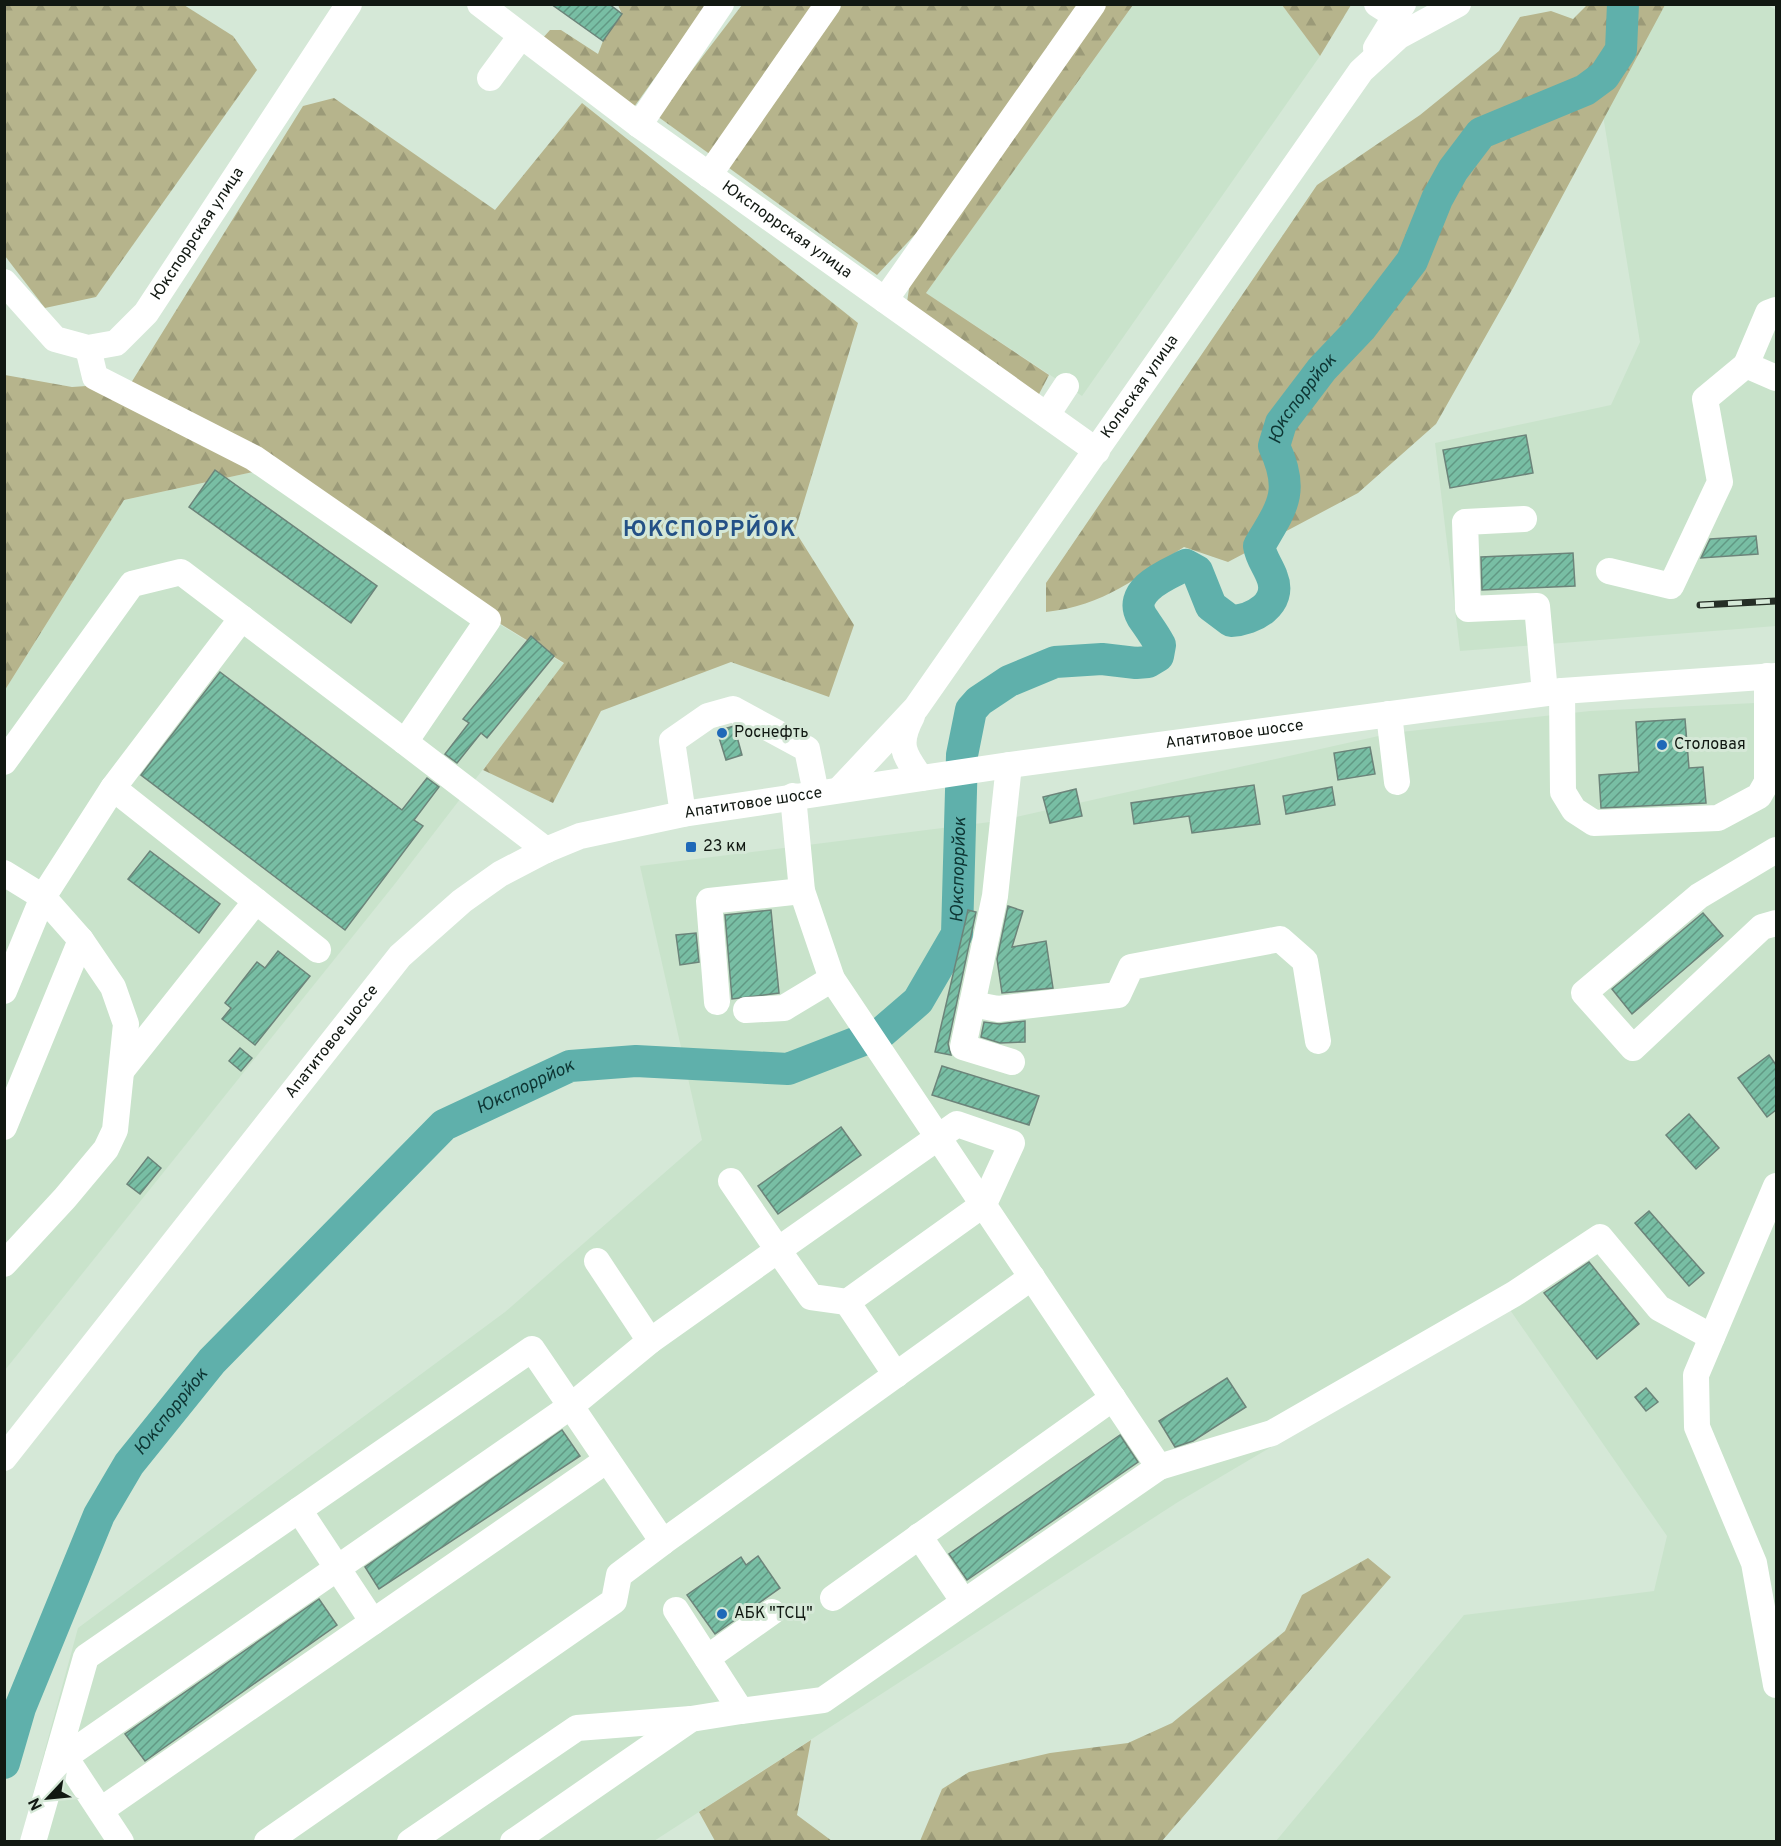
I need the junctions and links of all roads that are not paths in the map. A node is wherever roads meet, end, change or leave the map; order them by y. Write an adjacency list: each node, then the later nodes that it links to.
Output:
1 (349, 4): 16 (street, Юкспоррская улица)
2 (480, 4): 8 (street, Юкспоррская улица)
3 (721, 4): 11 (street)
4 (828, 4): 12 (street)
5 (1093, 4): 14 (street)
6 (1458, 4): 9 (street, Кольская улица)
7 (1392, 8): 9 (street)
8 (521, 36): 10 (street); 11 (street, Юкспоррская улица)
9 (1361, 71): 21 (street, Кольская улица)
10 (490, 78)
11 (639, 125): 12 (street, Юкспоррская улица)
12 (709, 175): 14 (street, Юкспоррская улица)
13 (4, 282): 16 (street, Юкспоррская улица)
14 (885, 300): 20 (street, Юкспоррская улица)
15 (1776, 310): 17 (street)
16 (88, 348): 29 (street)
17 (1746, 365): 18 (street); 23 (street)
18 (1776, 378)
19 (1066, 386): 20 (street)
20 (1047, 415): 21 (street, Юкспоррская улица)
21 (1097, 450): 27 (street, Кольская улица)
22 (1524, 519): 26 (street)
23 (1609, 571)
24 (242, 618): 29 (street); 30 (street); 34 (street)
25 (1772, 676): 26 (street, Апатитовое шоссе); 26 (street)
26 (1553, 692): 28 (street, Апатитовое шоссе)
27 (916, 708): 32 (street); 35 (street, Кольская улица)
28 (1389, 714): 31 (street, Апатитовое шоссе); 33 (street)
29 (405, 742): 37 (street)
30 (4, 762)
31 (1009, 765): 32 (street, Апатитовое шоссе); 49 (street)
32 (930, 777): 35 (street, Апатитовое шоссе)
33 (1397, 782)
34 (113, 788): 41 (street); 42 (street)
35 (816, 793): 36 (street, Апатитовое шоссе); 36 (street); 40 (street)
36 (683, 814): 37 (street, Апатитовое шоссе)
37 (546, 850): 69 (street, Апатитовое шоссе)
38 (1776, 850): 43 (street)
39 (4, 873): 41 (street)
40 (802, 891): 46 (street); 48 (street)
41 (43, 897): 44 (street); 47 (street)
42 (256, 901): 45 (street); 53 (street)
43 (1776, 923)
44 (81, 940): 53 (street); 54 (street)
45 (318, 950)
46 (834, 981): 50 (street); 55 (street)
47 (4, 991)
48 (717, 1002)
49 (972, 1004): 51 (street); 52 (street)
50 (746, 1010)
51 (1318, 1041)
52 (1012, 1062)
53 (122, 1070): 61 (street)
54 (4, 1127)
55 (938, 1137): 58 (street); 58 (street); 59 (street)
56 (731, 1180): 59 (street)
57 (1776, 1186): 64 (street)
58 (984, 1204): 62 (street); 63 (street)
59 (778, 1250): 63 (street); 65 (street)
60 (597, 1261): 65 (street)
61 (4, 1264)
62 (1032, 1277): 66 (street); 67 (street)
63 (847, 1302): 66 (street)
64 (1712, 1337): 71 (street); 75 (street)
65 (650, 1341): 68 (street)
66 (896, 1375): 74 (street)
67 (1113, 1398): 71 (street); 73 (street)
68 (571, 1406): 70 (street); 72 (street); 76 (street)
69 (4, 1458)
70 (607, 1460): 74 (street); 81 (street)
71 (1159, 1467): 78 (street)
72 (299, 1510): 76 (street); 86 (street)
73 (919, 1536): 77 (street); 78 (street)
74 (663, 1542): 90 (street)
75 (1765, 1561): 83 (street)
76 (338, 1568): 81 (street); 86 (street)
77 (833, 1598)
78 (964, 1602): 84 (street)
79 (676, 1610): 82 (street)
80 (772, 1612): 82 (street)
81 (373, 1622): 87 (street)
82 (707, 1658): 84 (street)
83 (1776, 1685)
84 (741, 1711): 85 (street)
85 (691, 1719): 91 (street); 92 (street)
86 (61, 1757): 87 (street); 88 (street)
87 (101, 1810): 89 (street)
88 (33, 1842)
89 (121, 1842)
90 (267, 1842)
91 (410, 1842)
92 (513, 1842)

